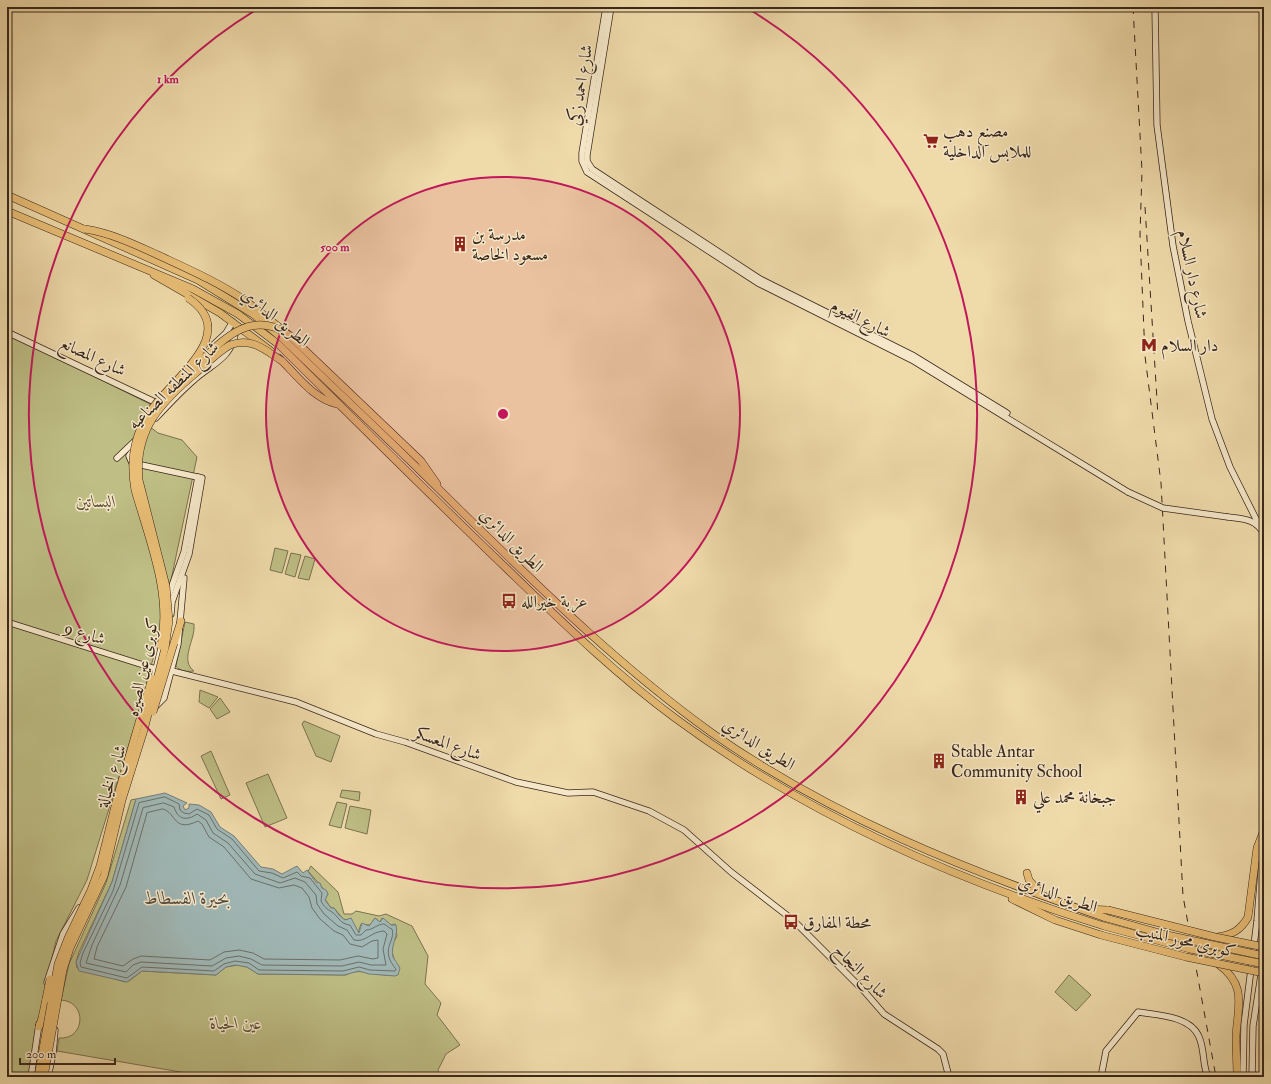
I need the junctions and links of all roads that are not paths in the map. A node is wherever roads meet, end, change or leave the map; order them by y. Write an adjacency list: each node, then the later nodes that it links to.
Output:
1 (606, 7): 4 (street, شارع احمد زكي)
2 (611, 7): 4 (street, شارع احمد زكي)
3 (1155, 7): 21 (street, شارع دار السلام)
4 (592, 113): 5 (street, شارع احمد زكي)
5 (586, 166): 21 (street, شارع الفيوم, bridge)
6 (7, 195): 8 (highway, الطريق الدائري)
7 (7, 211): 9 (highway, الطريق الدائري)
8 (85, 229): 12 (highway, bridge); 20 (highway, الطريق الدائري)
9 (150, 271): 10 (highway); 16 (highway, الطريق الدائري)
10 (169, 285): 13 (highway); 14 (highway, كوبرى عين الصيره, bridge)
11 (7, 332): 15 (street, شارع المصانع)
12 (289, 335): 14 (highway, bridge); 20 (highway)
13 (282, 361): 16 (highway); 31 (highway, كوبرى عين الصيره, bridge)
14 (162, 395): 40 (highway, كوبرى عين الصيره, bridge)
15 (155, 402): 17 (street, شارع المصانع); 17 (street, شارع المنطقه الصناعيه)
16 (340, 404): 36 (highway, الطريق الدائري)
17 (166, 407): 18 (street, شارع المنطقه الصناعيه)
18 (135, 444): 19 (street, شارع المنطقه الصناعيه); 22 (street, شارع الخيالة)
19 (117, 458)
20 (439, 489): 37 (highway, الطريق الدائري)
21 (1257, 522): 23 (street, شارع دار السلام); 24 (street, شارع دار السلام)
22 (191, 525): 25 (street, شارع الخيالة); 28 (street, شارع الخيالة)
23 (1264, 529)
24 (1264, 534)
25 (187, 564): 26 (street); 30 (street, شارع الخيالة)
26 (181, 621): 29 (street); 31 (highway, bridge)
27 (7, 622): 28 (street, شارع 9)
28 (156, 669): 32 (street, شارع الخيالة)
29 (172, 671): 30 (street); 34 (street, شارع المعسكر)
30 (152, 710): 32 (street, شارع الخيالة)
31 (144, 730): 58 (highway, كوبرى عين الصيره, bridge)
32 (134, 755): 52 (street, شارع الخيالة); 53 (street, شارع الخيالة)
33 (1264, 831): 38 (street); 46 (highway)
34 (707, 851): 60 (street, شارع النجاح)
35 (1027, 873): 37 (highway)
36 (1002, 891): 44 (highway, الطريق الدائري); 45 (highway, الطريق الدائري)
37 (1044, 897): 41 (highway, الطريق الدائري)
38 (1258, 899): 39 (street); 43 (street)
39 (1264, 904)
40 (79, 914): 52 (highway, bridge); 57 (highway, كوبرى عين الصيره, bridge)
41 (1107, 914): 46 (highway, كوبري محور المنيب, bridge); 48 (highway, كوبري محور المنيب, bridge)
42 (1264, 918): 43 (street)
43 (1257, 921): 65 (street)
44 (1104, 926): 50 (highway, كوبري محور المنيب, bridge)
45 (1101, 935): 49 (highway, كوبري محور المنيب, bridge)
46 (1215, 937): 47 (highway, كوبري محور المنيب, bridge)
47 (1264, 946)
48 (1264, 956): 66 (street)
49 (1217, 964): 51 (highway, كوبري محور المنيب, bridge); 64 (highway)
50 (1264, 964)
51 (1264, 973)
52 (44, 998): 53 (street); 54 (highway)
53 (56, 999): 59 (street, شارع الخيالة)
54 (39, 1027): 56 (street)
55 (1107, 1050): 61 (street); 62 (street); 63 (street)
56 (31, 1077)
57 (38, 1077)
58 (44, 1077)
59 (48, 1077)
60 (949, 1077)
61 (1101, 1077)
62 (1104, 1077)
63 (1208, 1077)
64 (1237, 1077)
65 (1244, 1077)
66 (1252, 1077)

